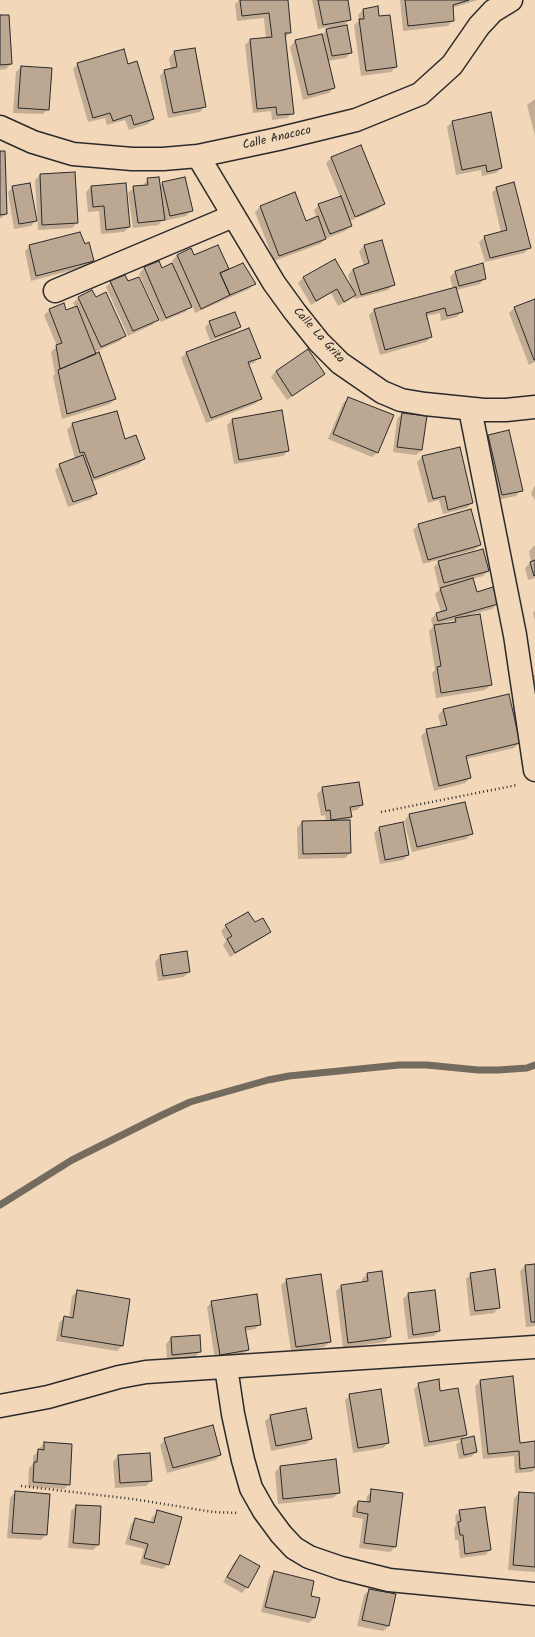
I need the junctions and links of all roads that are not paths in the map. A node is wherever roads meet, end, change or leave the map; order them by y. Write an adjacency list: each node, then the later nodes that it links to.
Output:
1 (511, 0): 3 (street, Calle Anacoco)
2 (0, 128): 3 (street, Calle Anacoco)
3 (198, 156): 4 (street, Calle La Grita)
4 (233, 216): 5 (street); 7 (street, Calle La Grita)
5 (55, 291)
6 (535, 407): 7 (street, Calle La Grita)
7 (470, 409): 8 (street)
8 (527, 777)
9 (535, 1347): 10 (street)
10 (226, 1367): 11 (street); 12 (street)
11 (0, 1406)
12 (535, 1594)

